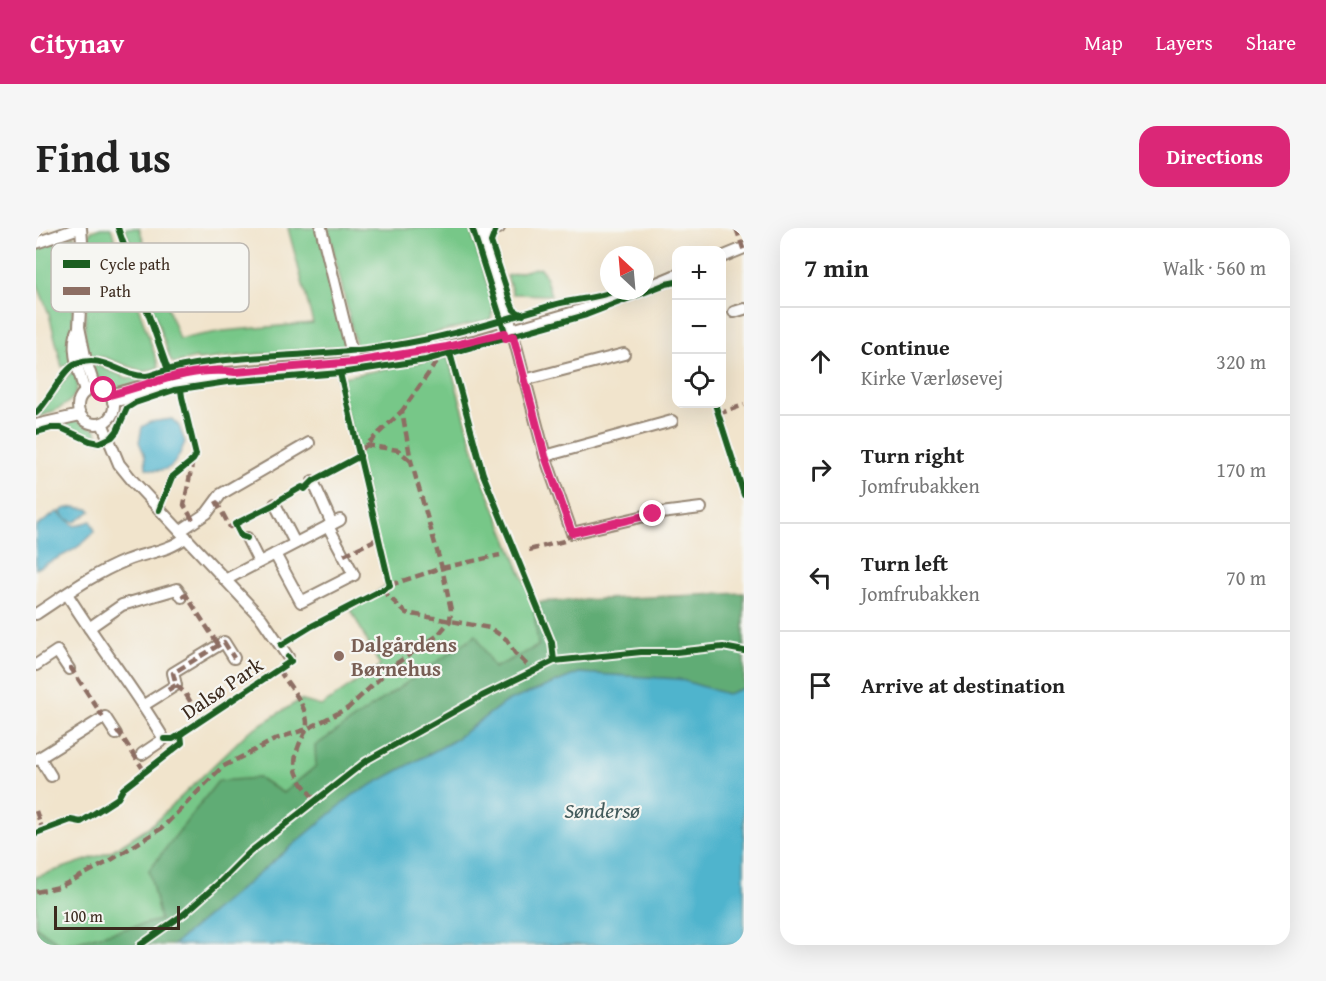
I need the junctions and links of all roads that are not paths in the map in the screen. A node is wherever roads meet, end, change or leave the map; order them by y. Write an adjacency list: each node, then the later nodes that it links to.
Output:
1 (80, 228): 5 (street); 6 (street)
2 (321, 228): 15 (street)
3 (499, 228): 4 (street)
4 (481, 231): 13 (street)
5 (36, 243)
6 (82, 243)
7 (744, 248): 8 (street)
8 (726, 255)
9 (672, 277): 10 (street)
10 (654, 284)
11 (614, 300): 13 (street)
12 (80, 312): 17 (street)
13 (512, 331): 15 (street); 16 (street)
14 (624, 354): 16 (street)
15 (354, 362): 18 (street)
16 (524, 380): 24 (street)
17 (90, 390): 18 (street); 19 (street)
18 (112, 399): 21 (street)
19 (79, 412): 21 (street); 22 (street)
20 (672, 421): 24 (street)
21 (102, 423): 29 (street, Dalsø Park)
22 (36, 424)
23 (309, 443): 29 (street)
24 (545, 456): 27 (street)
25 (313, 481): 28 (street)
26 (275, 504): 31 (street)
27 (701, 508)
28 (333, 523): 31 (street); 32 (street)
29 (183, 534): 34 (street, Dalsø Park); 35 (street)
30 (247, 538): 33 (street)
31 (295, 543): 32 (street)
32 (275, 554): 33 (street)
33 (259, 562): 34 (street)
34 (225, 580): 39 (street, Dalsø Park)
35 (67, 594): 37 (street); 38 (street, Dalsø Park)
36 (183, 597): 38 (street)
37 (36, 614)
38 (89, 628): 43 (street, Dalsø Park)
39 (288, 657)
40 (234, 658): 43 (street, Dalsø Park)
41 (36, 665): 42 (street)
42 (69, 669)
43 (144, 705): 45 (street, Dalsø Park)
44 (116, 734): 46 (street)
45 (142, 754)
46 (38, 759): 47 (street)
47 (51, 776)

